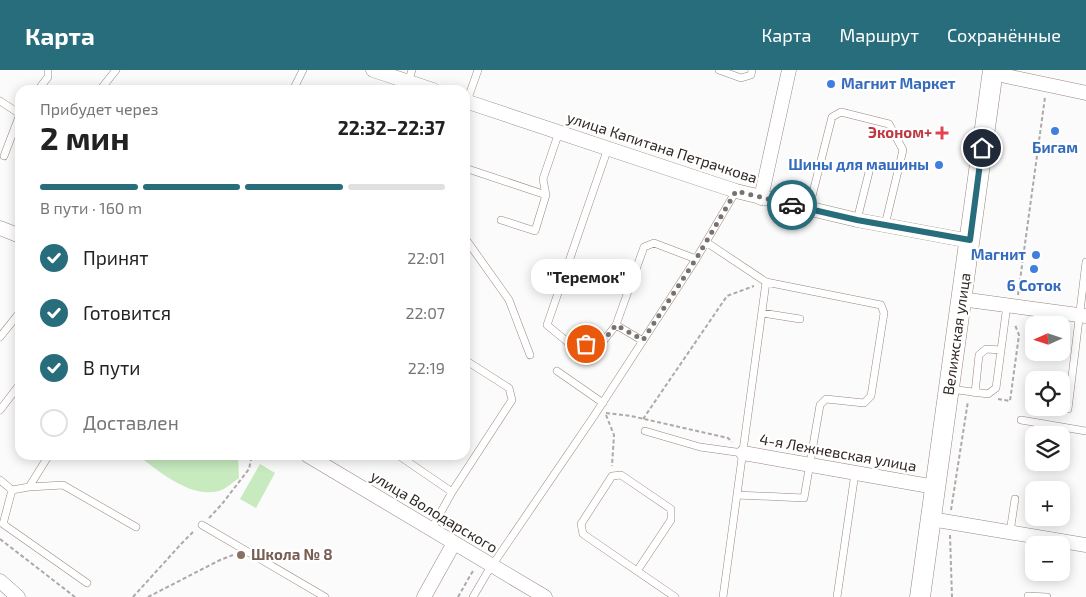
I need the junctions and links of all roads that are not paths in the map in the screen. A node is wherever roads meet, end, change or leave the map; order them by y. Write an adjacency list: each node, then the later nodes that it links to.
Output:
1 (48, 70): 11 (lane)
2 (116, 70): 12 (lane)
3 (303, 70): 13 (lane)
4 (373, 70): 10 (street)
5 (478, 70): 15 (lane)
6 (719, 70): 7 (lane)
7 (752, 70)
8 (789, 70): 28 (street)
9 (991, 72): 16 (street); 35 (main road, Велижская улица)
10 (410, 76): 14 (street)
11 (42, 85)
12 (104, 85)
13 (297, 85)
14 (425, 85)
15 (470, 91)
16 (1086, 93)
17 (0, 101): 19 (lane)
18 (470, 102): 21 (street, улица Капитана Петрачкова)
19 (15, 111)
20 (15, 125): 23 (lane)
21 (559, 132): 22 (street, улица Капитана Петрачкова); 27 (lane)
22 (608, 148): 26 (street, улица Капитана Петрачкова); 47 (lane)
23 (1, 157)
24 (470, 170): 27 (lane)
25 (869, 172): 31 (lane)
26 (736, 191): 28 (street, улица Капитана Петрачкова); 36 (lane)
27 (546, 195): 30 (lane)
28 (762, 198): 29 (street, улица Капитана Петрачкова)
29 (809, 208): 31 (street, улица Капитана Петрачкова); 32 (lane)
30 (501, 220)
31 (857, 220): 32 (street, улица Капитана Петрачкова)
32 (885, 225): 35 (street, улица Капитана Петрачкова)
33 (0, 228): 34 (street)
34 (15, 234)
35 (970, 240): 41 (main road, Велижская улица)
36 (706, 242): 38 (lane); 40 (lane)
37 (470, 245): 51 (lane)
38 (696, 259): 47 (lane); 49 (lane)
39 (1086, 262): 44 (lane)
40 (766, 282): 43 (lane); 67 (lane)
41 (961, 299): 42 (street); 54 (main road, Велижская улица)
42 (1007, 305): 44 (street); 50 (lane)
43 (762, 313): 46 (lane); 63 (lane)
44 (1082, 316): 57 (lane)
45 (15, 318): 48 (lane)
46 (800, 319)
47 (616, 325): 49 (lane)
48 (0, 337)
49 (643, 340): 58 (lane)
50 (1001, 350): 56 (lane); 56 (lane)
51 (530, 355)
52 (470, 363): 73 (lane)
53 (557, 371): 58 (lane)
54 (949, 389): 56 (lane); 71 (main road, Велижская улица)
55 (15, 390): 59 (lane)
56 (975, 393)
57 (1070, 396)
58 (603, 403): 83 (lane)
59 (0, 410)
60 (1021, 420): 62 (lane)
61 (645, 431): 63 (lane)
62 (1086, 431)
63 (743, 453): 67 (street, 4-я Лежневская улица); 74 (lane)
64 (46, 460): 70 (lane)
65 (315, 460): 79 (street, улица Володарского)
66 (405, 460): 73 (lane)
67 (810, 465): 68 (street, 4-я Лежневская улица); 74 (lane)
68 (855, 473): 71 (street, 4-я Лежневская улица); 95 (lane)
69 (0, 480): 72 (lane)
70 (29, 487): 72 (lane); 78 (lane)
71 (935, 487): 76 (main road, Велижская улица)
72 (12, 490): 86 (lane)
73 (452, 492): 79 (lane)
74 (737, 495): 94 (lane)
75 (1015, 499): 80 (lane)
76 (931, 519): 80 (street); 96 (main road, Велижская улица)
77 (202, 525): 90 (lane)
78 (136, 526)
79 (431, 530): 81 (street, улица Володарского)
80 (1010, 532): 82 (street)
81 (454, 543): 83 (street, улица Володарского); 91 (street)
82 (1086, 545)
83 (493, 566): 87 (street, улица Володарского); 92 (lane)
84 (637, 571): 84 (lane); 93 (lane)
85 (0, 581): 89 (street)
86 (87, 583)
87 (542, 596)
88 (1028, 596): 97 (lane)
89 (18, 597)
90 (325, 597)
91 (424, 597)
92 (473, 597)
93 (675, 597)
94 (723, 597)
95 (837, 597)
96 (920, 597)
97 (1048, 597)

